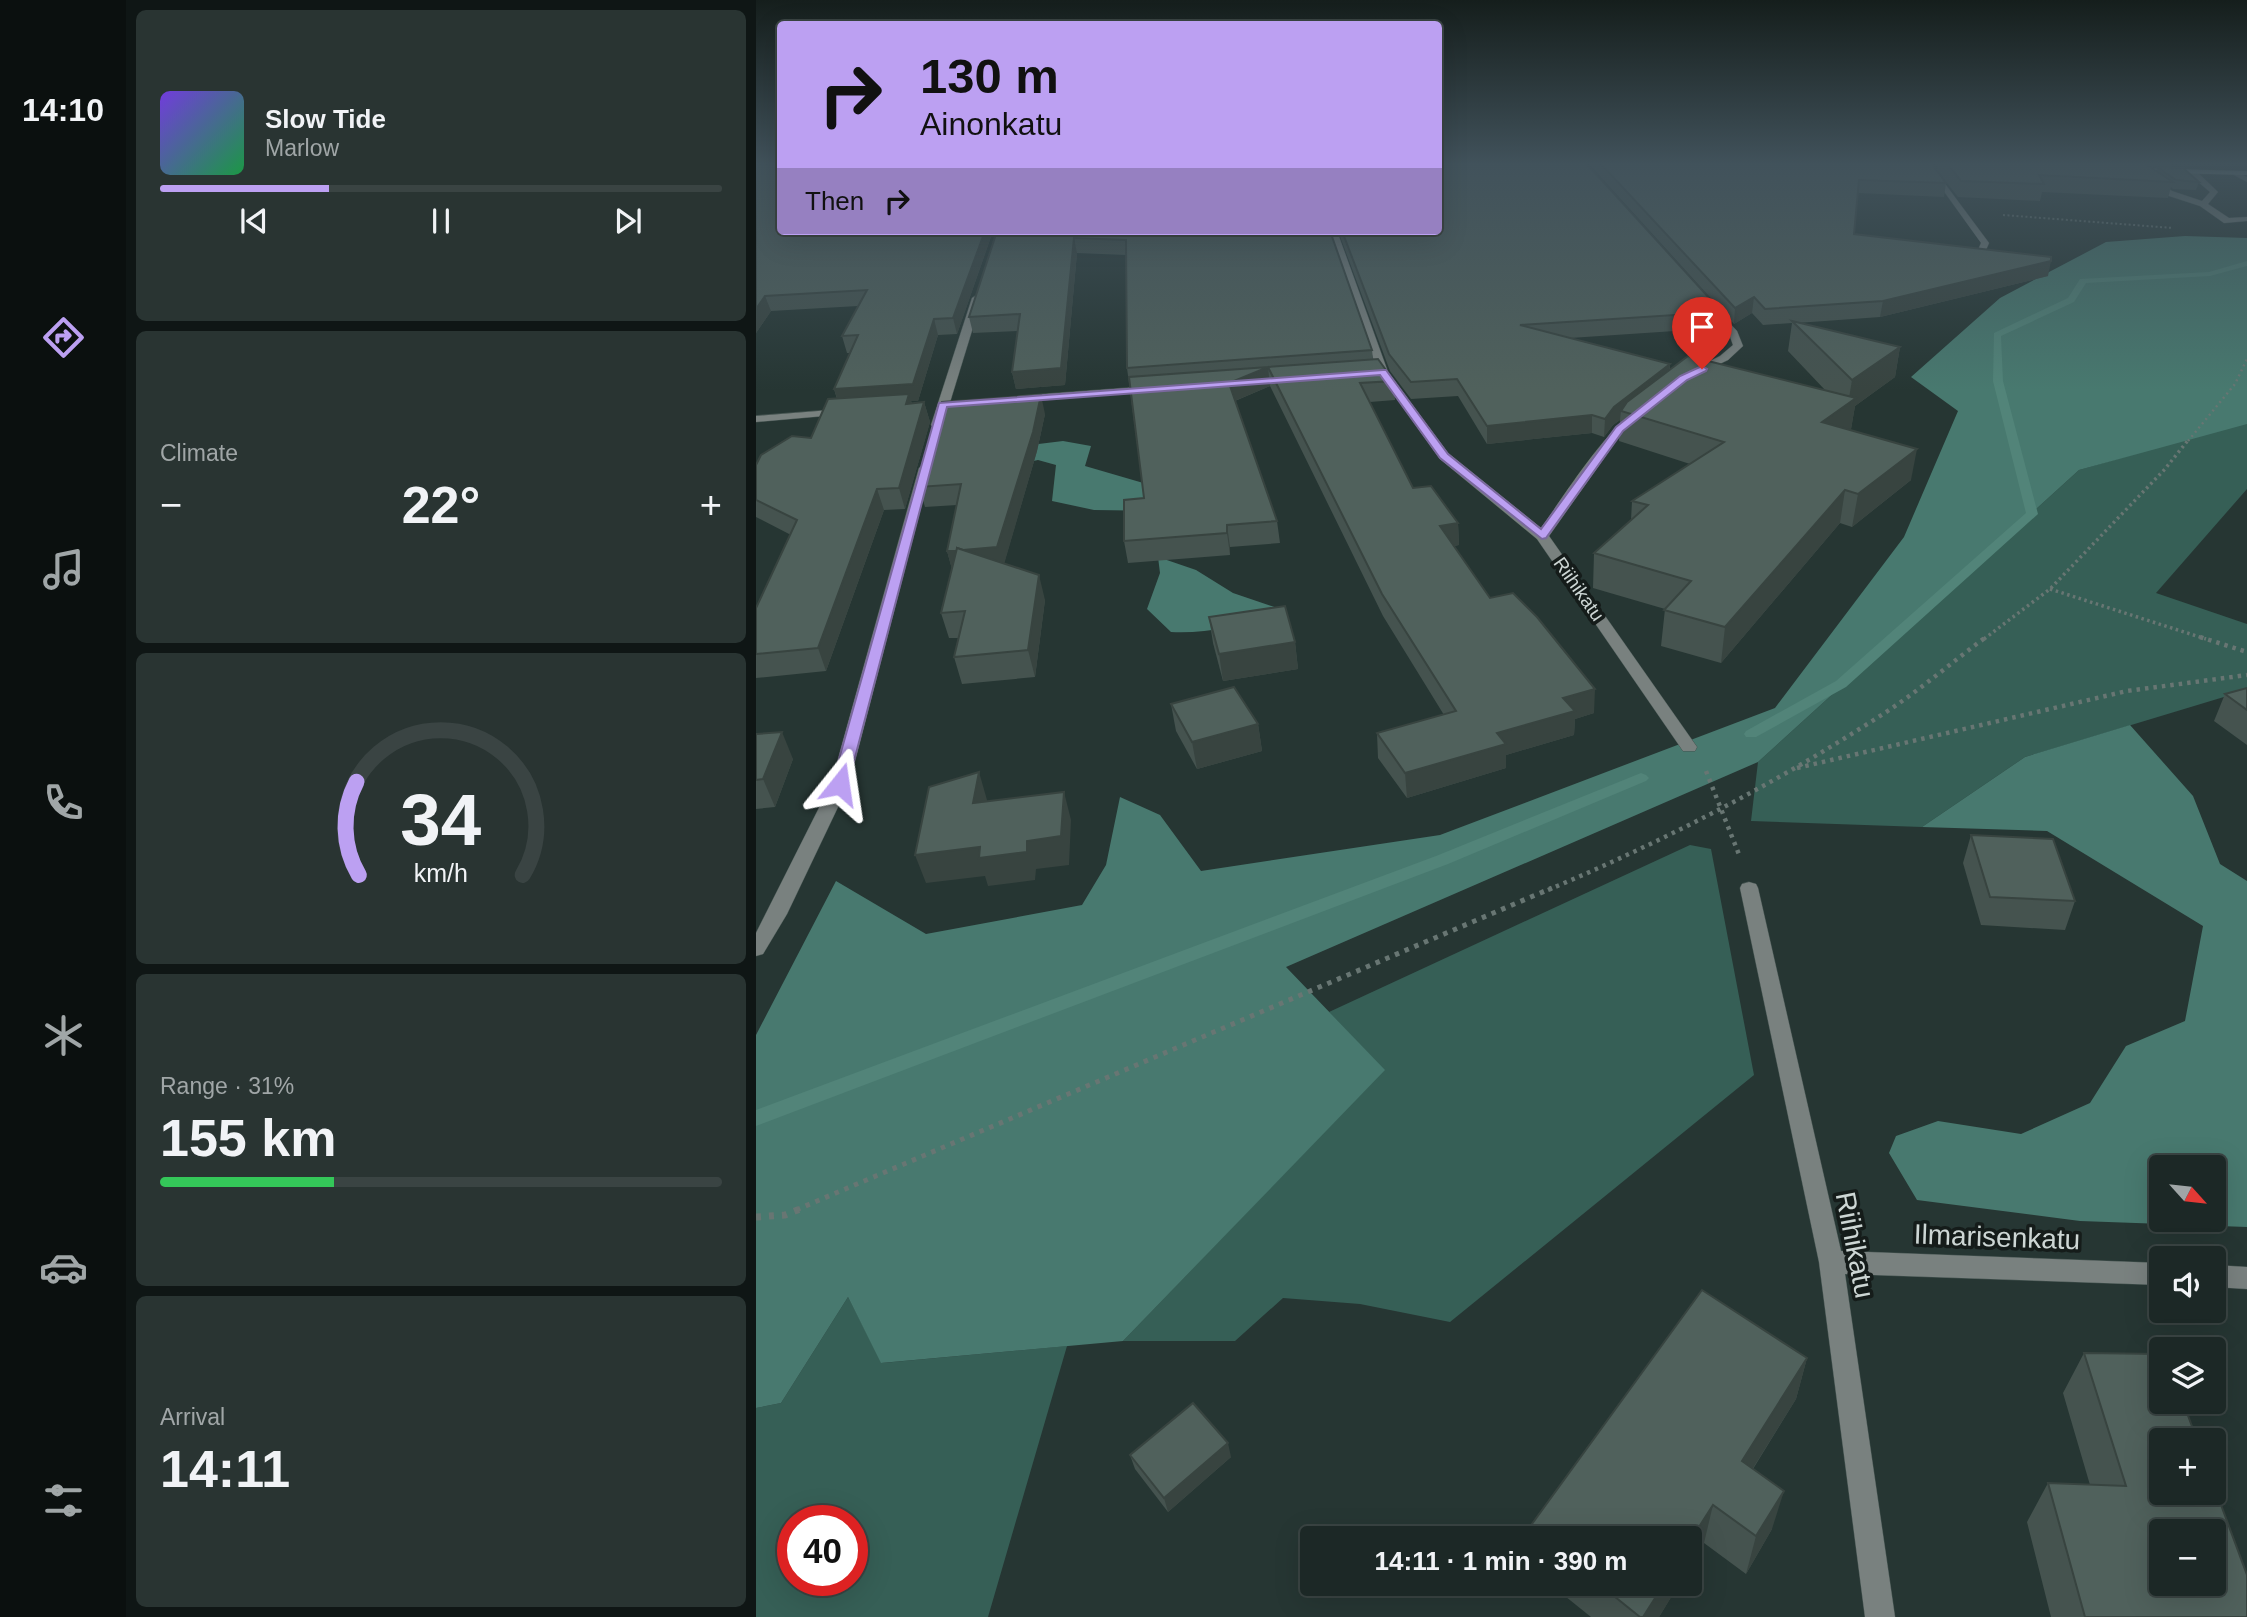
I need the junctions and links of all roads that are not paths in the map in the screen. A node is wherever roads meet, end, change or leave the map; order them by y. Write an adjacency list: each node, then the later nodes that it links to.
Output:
1 (1336, 238): 6 (street, Riihikatu)
2 (1981, 238): 3 (street)
3 (1979, 257)
4 (981, 283): 17 (street)
5 (1700, 297): 8 (street)
6 (1383, 372): 7 (street); 14 (street, Riihikatu)
7 (1369, 373)
8 (1683, 378)
9 (1170, 388): 10 (street)
10 (1010, 400)
11 (1651, 404): 14 (street)
12 (854, 411): 13 (street)
13 (756, 419)
14 (1542, 536): 15 (street, Riihikatu)
15 (1689, 747)
16 (1749, 888): 18 (street, Riihikatu)
17 (756, 949)
18 (1830, 1262): 19 (street, Ilmarisenkatu); 22 (street, Riihikatu)
19 (2149, 1275)
20 (2226, 1277): 21 (street)
21 (2247, 1278)
22 (1880, 1617)

